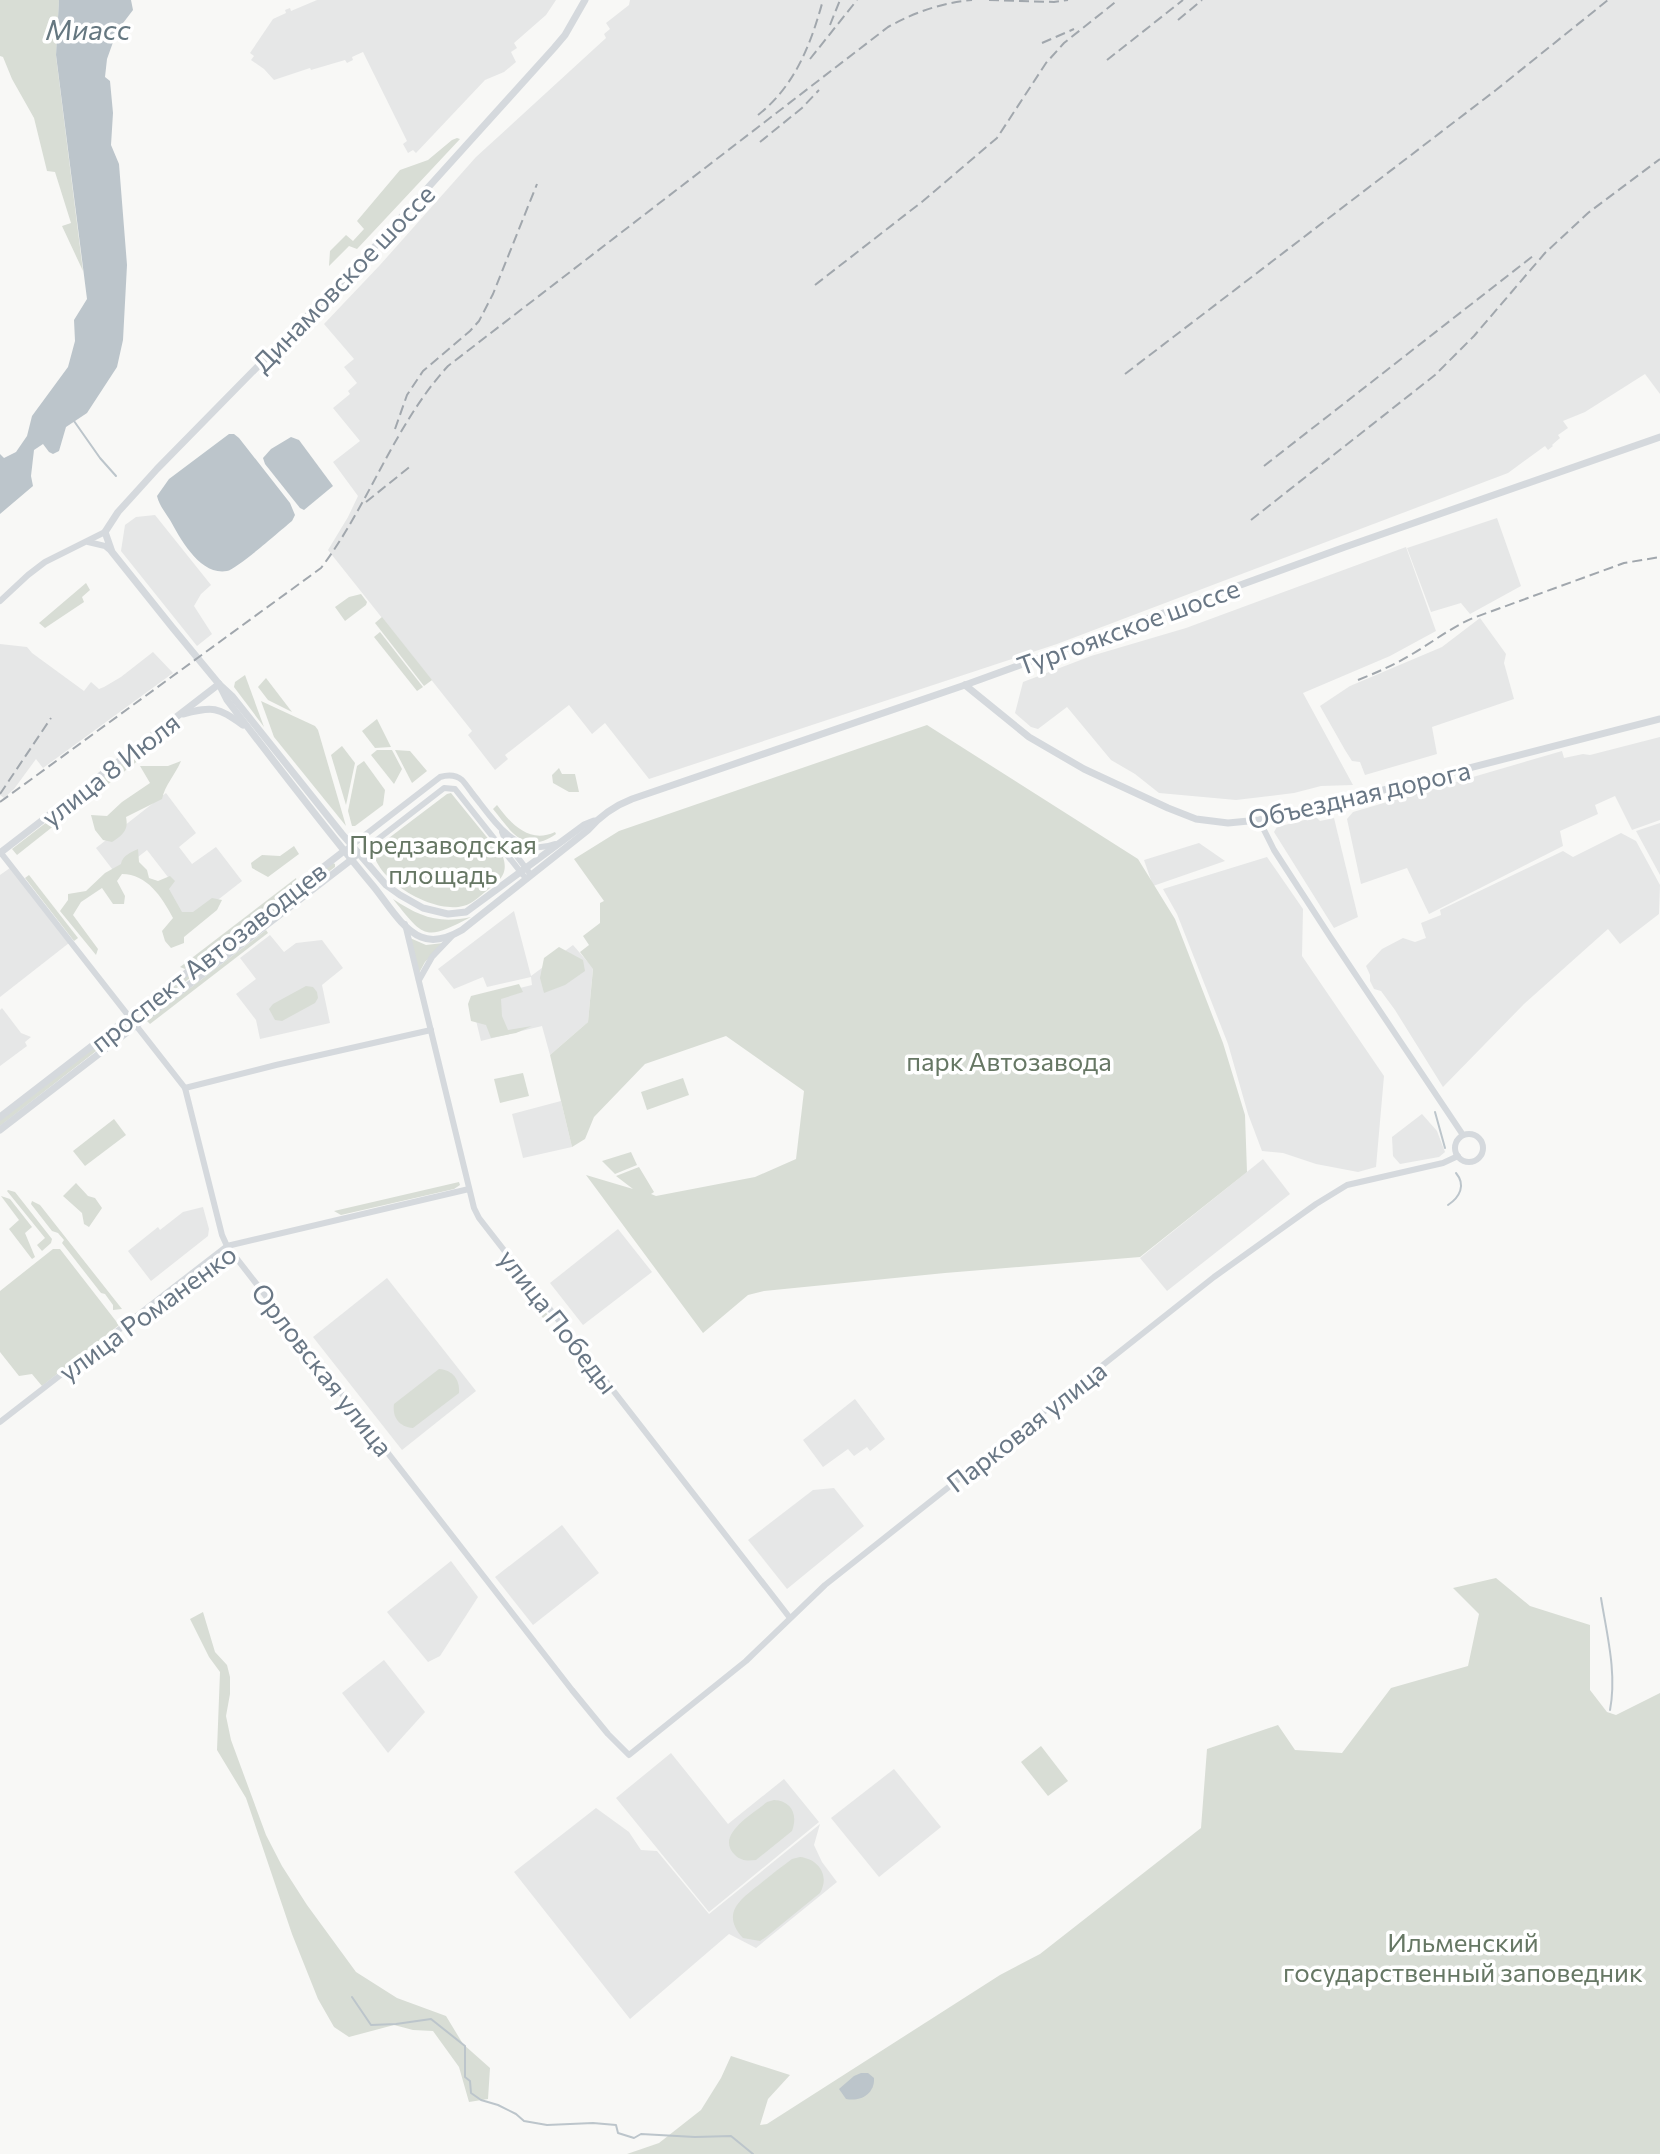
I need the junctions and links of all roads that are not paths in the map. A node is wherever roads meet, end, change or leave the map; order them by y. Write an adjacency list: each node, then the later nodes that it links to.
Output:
1 (585, 0): 3 (main road, Динамовское шоссе)
2 (1660, 437): 8 (main road, Тургоякское шоссе)
3 (105, 532): 4 (street); 5 (main road)
4 (86, 541): 5 (street); 6 (street)
5 (112, 552): 7 (main road)
6 (0, 601)
7 (219, 684): 9 (main road, улица 8 Июля); 11 (main road); 16 (main road)
8 (965, 685): 12 (main road, Тургоякское шоссе); 13 (main road, Объездная дорога)
9 (179, 715): 11 (main road); 18 (main road, улица 8 Июля)
10 (1660, 719): 13 (main road, Объездная дорога)
11 (248, 728): 17 (main road)
12 (597, 819): 15 (main road, Тургоякское шоссе); 21 (main road, Тургоякское шоссе)
13 (1259, 820): 31 (street)
14 (501, 830): 15 (street); 16 (street, проспект Автозаводцев); 21 (street)
15 (563, 840): 21 (main road, Тургоякское шоссе)
16 (352, 845): 17 (street, проспект Автозаводцев); 19 (main road)
17 (344, 851): 20 (main road); 25 (main road, проспект Автозаводцев)
18 (0, 853): 25 (street, Орловская улица)
19 (360, 854): 20 (street, проспект Автозаводцев); 21 (main road); 21 (street, проспект Автозаводцев)
20 (351, 860): 22 (main road); 26 (main road, проспект Автозаводцев)
21 (526, 874): 23 (main road)
22 (405, 924): 23 (main road); 24 (street, улица Победы)
23 (452, 936): 24 (street)
24 (419, 980): 27 (street, улица Победы)
25 (129, 1016): 26 (street, Орловская улица); 29 (main road, проспект Автозаводцев)
26 (136, 1026): 28 (street, Орловская улица); 30 (main road, проспект Автозаводцев)
27 (431, 1030): 28 (street); 33 (street, улица Победы)
28 (185, 1088): 34 (street, Орловская улица)
29 (0, 1117)
30 (0, 1130)
31 (1463, 1135): 32 (street); 32 (street)
32 (1458, 1156): 36 (street, Парковая улица)
33 (469, 1189): 34 (street, улица Романенко); 36 (street, улица Победы)
34 (227, 1246): 35 (street, улица Романенко); 37 (street, Орловская улица)
35 (0, 1422)
36 (790, 1618): 37 (street, Парковая улица)
37 (629, 1755)

